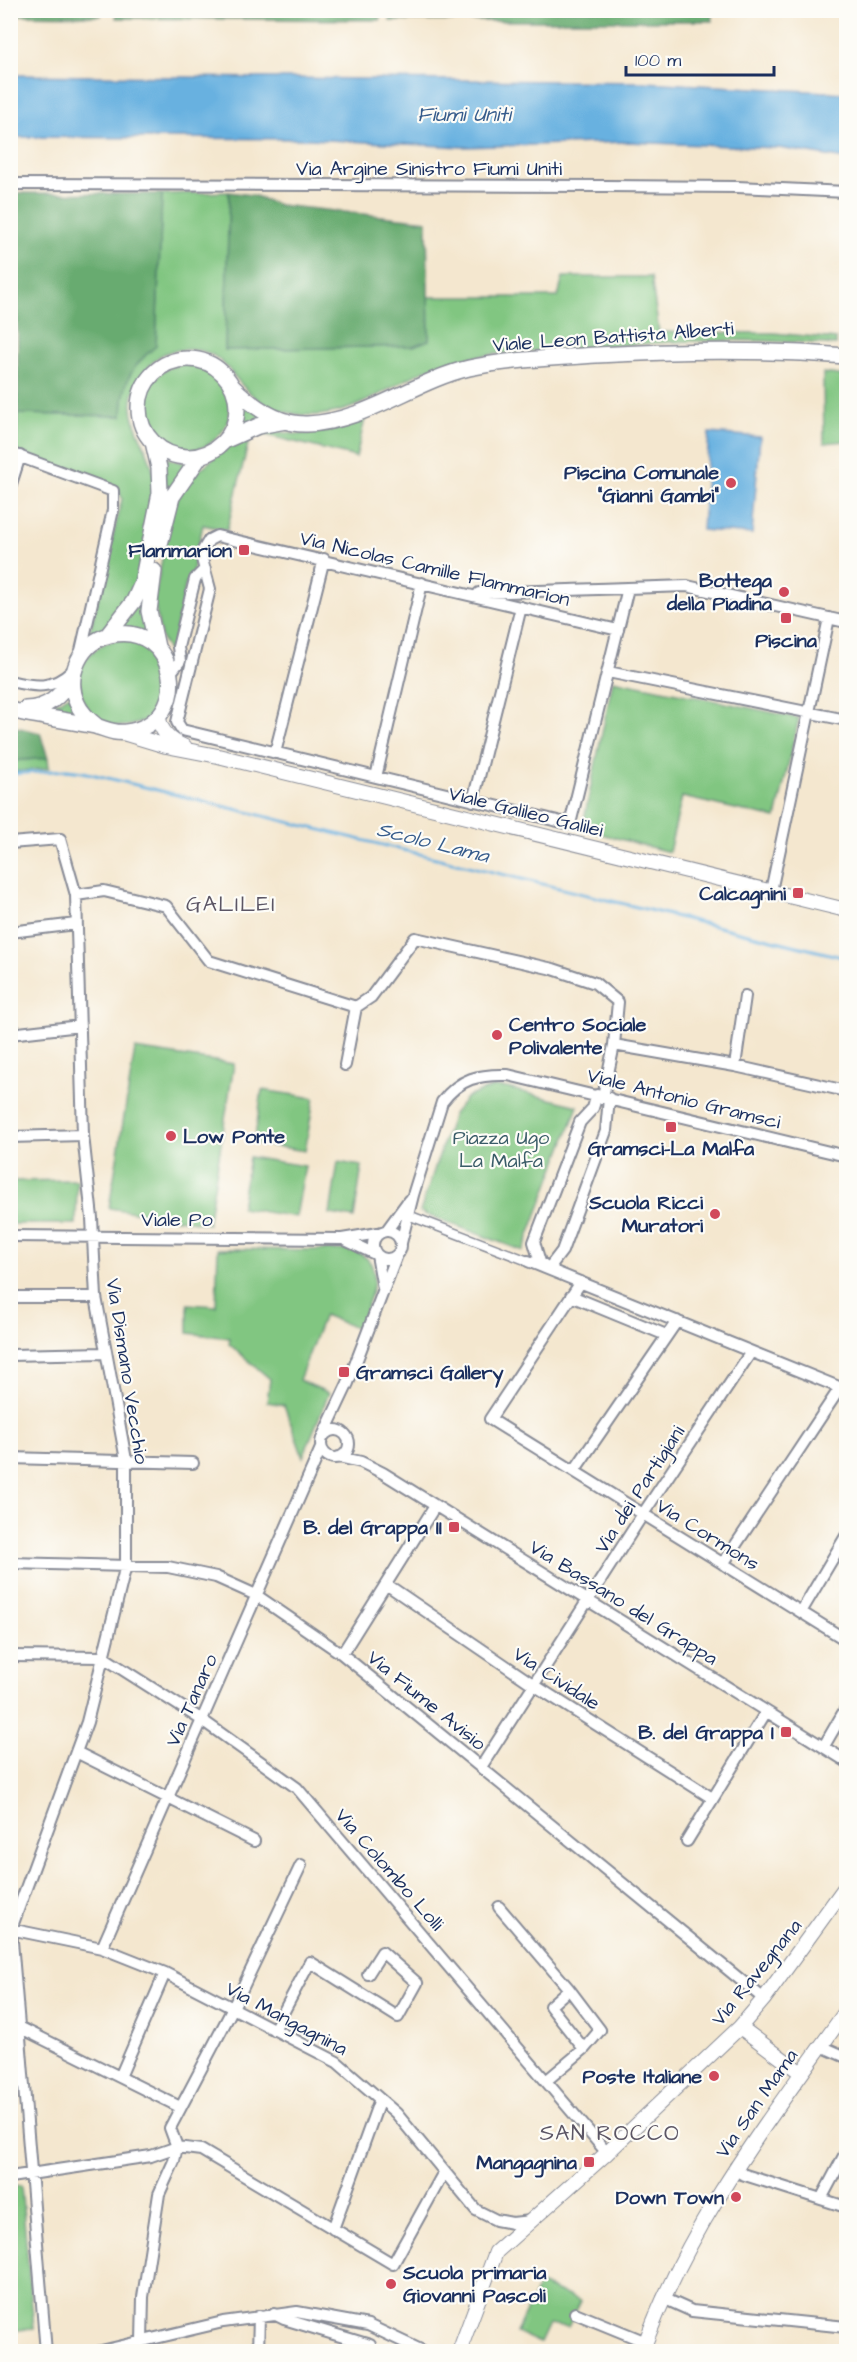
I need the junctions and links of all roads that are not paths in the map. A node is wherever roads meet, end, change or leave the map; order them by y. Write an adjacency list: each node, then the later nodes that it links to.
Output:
1 (10, 184): 2 (street, Via Argine Sinistro Fiumi Uniti)
2 (846, 192)
3 (846, 356): 5 (main road, Viale Leon Battista Alberti)
4 (232, 386): 5 (main road, Viale Leon Battista Alberti); 6 (main road); 7 (main road)
5 (286, 421): 6 (main road, Viale Leon Battista Alberti)
6 (224, 441): 9 (main road)
7 (153, 442): 9 (main road); 20 (main road)
8 (15, 455): 10 (street); 24 (street)
9 (201, 455): 21 (main road)
10 (10, 487)
11 (324, 560): 12 (street, Via Nicolas Camille Flammarion); 13 (street, Via Nicolas Camille Flammarion); 38 (street)
12 (205, 568): 22 (street); 23 (street)
13 (422, 583): 15 (street, Via Nicolas Camille Flammarion); 40 (street)
14 (628, 588): 15 (street); 17 (street); 19 (street)
15 (464, 593): 16 (street, Via Nicolas Camille Flammarion)
16 (521, 607): 19 (street, Via Nicolas Camille Flammarion); 42 (street)
17 (829, 618): 18 (street); 31 (street)
18 (846, 622)
19 (618, 630): 26 (street)
20 (107, 636): 21 (main road); 24 (main road)
21 (157, 647): 25 (main road)
22 (181, 653): 23 (street); 25 (street)
23 (193, 655): 28 (street)
24 (75, 668): 27 (street); 30 (main road); 34 (main road)
25 (171, 672): 29 (main road)
26 (608, 672): 31 (street); 44 (street)
27 (10, 681)
28 (186, 683): 29 (street); 36 (street)
29 (170, 696): 32 (main road)
30 (10, 709): 34 (main road)
31 (809, 712): 33 (street); 47 (street)
32 (159, 717): 35 (main road); 37 (street)
33 (846, 720)
34 (98, 727): 35 (main road)
35 (123, 733): 37 (street, Viale Galileo Galilei)
36 (222, 739): 38 (street); 39 (street)
37 (195, 751): 39 (street, Viale Galileo Galilei)
38 (275, 753): 40 (street)
39 (219, 756): 43 (street, Viale Galileo Galilei)
40 (376, 777): 41 (street)
41 (414, 786): 42 (street); 43 (street)
42 (473, 801): 44 (street)
43 (409, 803): 45 (street, Viale Galileo Galilei)
44 (527, 813): 45 (street)
45 (523, 831): 47 (street, Viale Galileo Galilei)
46 (10, 843): 48 (street, Via Dismano Vecchio)
47 (771, 891): 49 (street, Viale Galileo Galilei)
48 (76, 895): 50 (street, Via Dismano Vecchio); 53 (street)
49 (846, 910)
50 (76, 924): 51 (street); 54 (street, Via Dismano Vecchio)
51 (10, 932)
52 (745, 996): 58 (street)
53 (356, 1007): 56 (street); 57 (street)
54 (80, 1026): 55 (street); 63 (street, Via Dismano Vecchio)
55 (10, 1034)
56 (614, 1045): 58 (street); 60 (street)
57 (345, 1065)
58 (735, 1066): 59 (street)
59 (846, 1091)
60 (603, 1097): 61 (street); 62 (street); 65 (street, Viale Antonio Gramsci); 66 (street, Viale Antonio Gramsci)
61 (586, 1115): 62 (street); 73 (street)
62 (606, 1122): 74 (street)
63 (83, 1134): 64 (street); 70 (street, Via Dismano Vecchio)
64 (10, 1137)
65 (846, 1156)
66 (413, 1195): 67 (street, Viale Antonio Gramsci); 68 (street, Viale Antonio Gramsci)
67 (408, 1215): 72 (street, Viale Antonio Gramsci); 77 (street)
68 (383, 1232): 71 (street, Viale Po); 72 (street); 75 (street)
69 (10, 1236): 70 (street, Viale Po)
70 (94, 1236): 71 (street, Viale Po); 83 (street, Via Dismano Vecchio)
71 (342, 1239): 75 (street, Viale Po)
72 (401, 1243): 76 (street)
73 (537, 1250): 74 (street); 78 (street)
74 (559, 1254): 78 (street)
75 (377, 1255): 76 (street); 80 (street)
76 (397, 1255): 80 (street)
77 (528, 1261): 78 (street)
78 (553, 1270): 79 (street)
79 (581, 1282): 81 (street); 84 (street)
80 (384, 1289): 89 (street)
81 (572, 1296): 85 (street); 99 (street, Via Cormons)
82 (10, 1297): 83 (street)
83 (96, 1297): 87 (street, Via Dismano Vecchio)
84 (677, 1321): 85 (street); 86 (street)
85 (666, 1335): 99 (street)
86 (751, 1352): 90 (street); 102 (street, Via dei Partigiani)
87 (104, 1353): 88 (street); 96 (street, Via Dismano Vecchio)
88 (10, 1355)
89 (348, 1383): 91 (street); 92 (street)
90 (843, 1389): 106 (street)
91 (344, 1433): 92 (street); 93 (street)
92 (322, 1442): 95 (street); 98 (street, Via Tanaro)
93 (349, 1444): 95 (street); 100 (street, Via Bassano del Grappa)
94 (10, 1458): 96 (street)
95 (337, 1458): 98 (street); 100 (street, Via Bassano del Grappa)
96 (126, 1460): 97 (street); 105 (street, Via Dismano Vecchio)
97 (193, 1463)
98 (314, 1467): 108 (street, Via Tanaro)
99 (574, 1471): 102 (street, Via Cormons)
100 (383, 1473): 101 (street, Via Bassano del Grappa)
101 (435, 1506): 107 (street); 109 (street, Via Bassano del Grappa)
102 (642, 1514): 106 (street, Via Cormons); 109 (street, Via dei Partigiani)
103 (846, 1536): 110 (street)
104 (10, 1563): 105 (street, Via Fiume Avisio)
105 (126, 1564): 108 (street, Via Fiume Avisio); 114 (street, Via Dismano Vecchio)
106 (723, 1564): 110 (street, Via Cormons)
107 (386, 1584): 112 (street); 115 (street, Via Cividale)
108 (256, 1595): 112 (street, Via Fiume Avisio); 118 (street, Via Tanaro)
109 (588, 1601): 115 (street, Via dei Partigiani); 117 (street, Via Bassano del Grappa)
110 (801, 1612): 111 (street, Via Cormons)
111 (846, 1640)
112 (342, 1654): 122 (street, Via Fiume Avisio)
113 (10, 1656): 114 (street)
114 (103, 1657): 118 (street, Via Colombo Lolli); 120 (street, Via Dismano Vecchio)
115 (534, 1685): 122 (street, Via dei Partigiani); 124 (street, Via Cividale)
116 (846, 1708): 119 (street)
117 (766, 1712): 119 (street, Via Bassano del Grappa); 124 (street)
118 (202, 1720): 123 (street, Via Tanaro); 146 (street, Via Colombo Lolli)
119 (824, 1746): 121 (street, Via Bassano del Grappa)
120 (76, 1752): 123 (street); 130 (street, Via Dismano Vecchio)
121 (846, 1761)
122 (481, 1767): 135 (street, Via Fiume Avisio)
123 (168, 1797): 126 (street); 131 (street, Via Tanaro)
124 (712, 1798): 125 (street)
125 (687, 1840)
126 (254, 1841)
127 (301, 1865): 136 (street)
128 (846, 1886): 135 (street, Via Ravegnana)
129 (499, 1907): 134 (street)
130 (11, 1929): 131 (street, Via Mangagnina); 138 (street)
131 (102, 1948): 132 (street, Via Mangagnina)
132 (165, 1973): 136 (street, Via Mangagnina); 145 (street)
133 (368, 1974): 140 (street)
134 (569, 1989): 142 (street); 142 (street)
135 (764, 1999): 139 (street, Via Ravegnana)
136 (233, 2008): 140 (street, Via Mangagnina); 148 (street)
137 (846, 2011): 141 (street, Via San Mama)
138 (19, 2027): 145 (street); 154 (street)
139 (740, 2027): 144 (street); 151 (street, Via Ravegnana)
140 (274, 2030): 147 (street, Via Mangagnina)
141 (821, 2046): 143 (street); 144 (street, Via San Mama)
142 (584, 2049): 146 (street)
143 (846, 2057)
144 (801, 2072): 152 (street, Via San Mama)
145 (120, 2077): 148 (street)
146 (546, 2081): 151 (street, Via Colombo Lolli)
147 (380, 2099): 153 (street, Via Mangagnina); 159 (street)
148 (180, 2106): 149 (street)
149 (177, 2147): 154 (street); 159 (street); 165 (street)
150 (846, 2152): 156 (street)
151 (607, 2153): 158 (street, Via Ravegnana)
152 (736, 2166): 156 (street); 160 (street, Via San Mama)
153 (444, 2172): 158 (street, Via Mangagnina); 159 (street)
154 (31, 2174): 155 (street); 168 (street)
155 (10, 2177)
156 (820, 2199): 157 (street)
157 (846, 2207)
158 (531, 2222): 167 (street, Via Ravegnana)
159 (333, 2229)
160 (663, 2298): 164 (street); 166 (street, Via San Mama)
161 (575, 2313): 166 (street)
162 (273, 2314): 163 (street); 171 (street); 172 (street)
163 (259, 2316): 165 (street); 170 (street)
164 (846, 2327)
165 (142, 2341): 169 (street)
166 (644, 2347)
167 (460, 2348)
168 (46, 2352)
169 (97, 2352)
170 (258, 2352)
171 (369, 2352)
172 (425, 2352)

